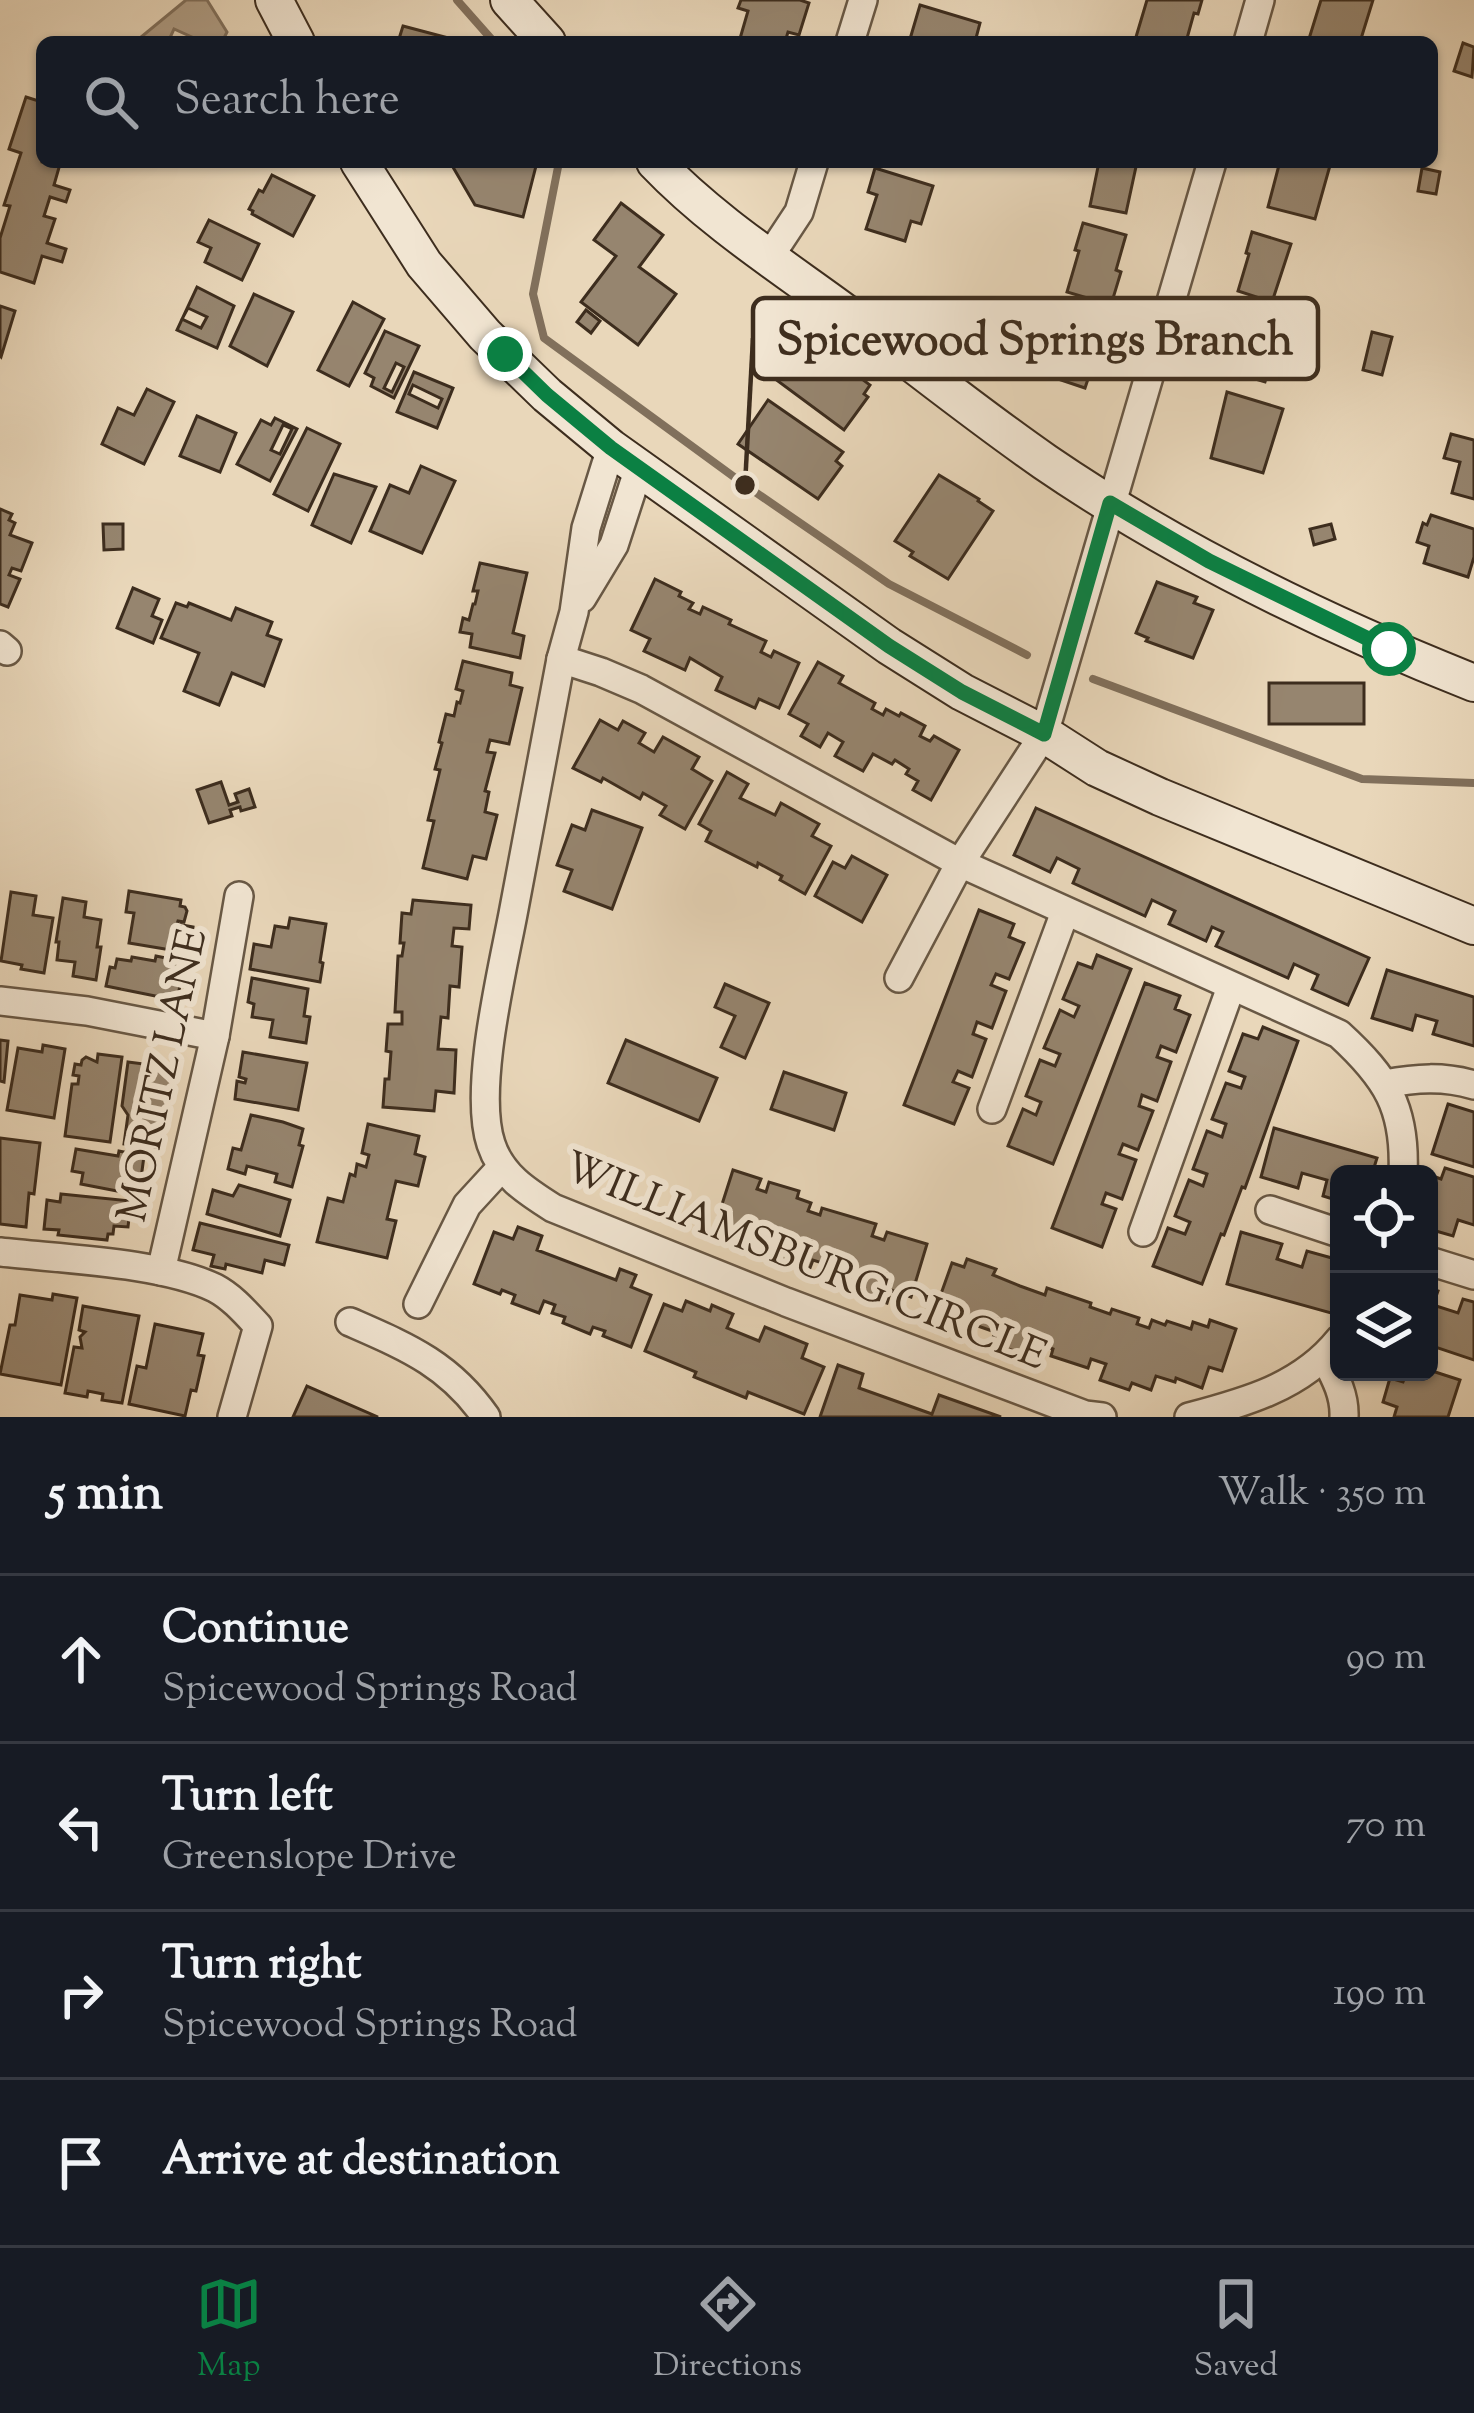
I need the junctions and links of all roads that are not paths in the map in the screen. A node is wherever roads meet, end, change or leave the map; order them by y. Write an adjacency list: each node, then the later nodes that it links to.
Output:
1 (274, 0): 5 (main road)
2 (509, 0): 6 (main road)
3 (863, 0): 7 (street)
4 (1260, 0): 8 (street)
5 (293, 36)
6 (542, 36)
7 (852, 36)
8 (1250, 36)
9 (363, 168): 14 (main road)
10 (661, 168): 13 (main road)
11 (812, 168): 13 (street)
12 (1210, 168): 15 (street)
13 (770, 256): 15 (main road)
14 (625, 458): 16 (street, WILLIAMSBURG CIRCLE); 18 (main road)
15 (1110, 503): 17 (main road); 18 (street)
16 (561, 659): 19 (street); 31 (street, WILLIAMSBURG CIRCLE)
17 (1474, 683)
18 (1044, 734): 19 (street); 22 (main road)
19 (960, 863): 21 (street); 23 (street)
20 (239, 896): 26 (street, MORITZ LANE)
21 (1065, 912): 24 (street); 29 (street)
22 (1474, 926)
23 (898, 978)
24 (1231, 987): 27 (street); 34 (street)
25 (0, 1001): 26 (street)
26 (215, 1036): 37 (street, MORITZ LANE)
27 (1385, 1084): 28 (street); 30 (street)
28 (1474, 1085)
29 (992, 1109)
30 (1404, 1165)
31 (501, 1168): 39 (street); 45 (street, WILLIAMSBURG CIRCLE)
32 (1270, 1210): 33 (street)
33 (1330, 1230)
34 (1143, 1232)
35 (0, 1252): 37 (street)
36 (1438, 1265): 38 (street)
37 (161, 1271): 43 (street)
38 (1474, 1276)
39 (418, 1304)
40 (350, 1322): 44 (street)
41 (1330, 1351): 46 (street)
42 (1337, 1381): 47 (street)
43 (232, 1417)
44 (486, 1417)
45 (1102, 1417)
46 (1189, 1417)
47 (1344, 1417)

